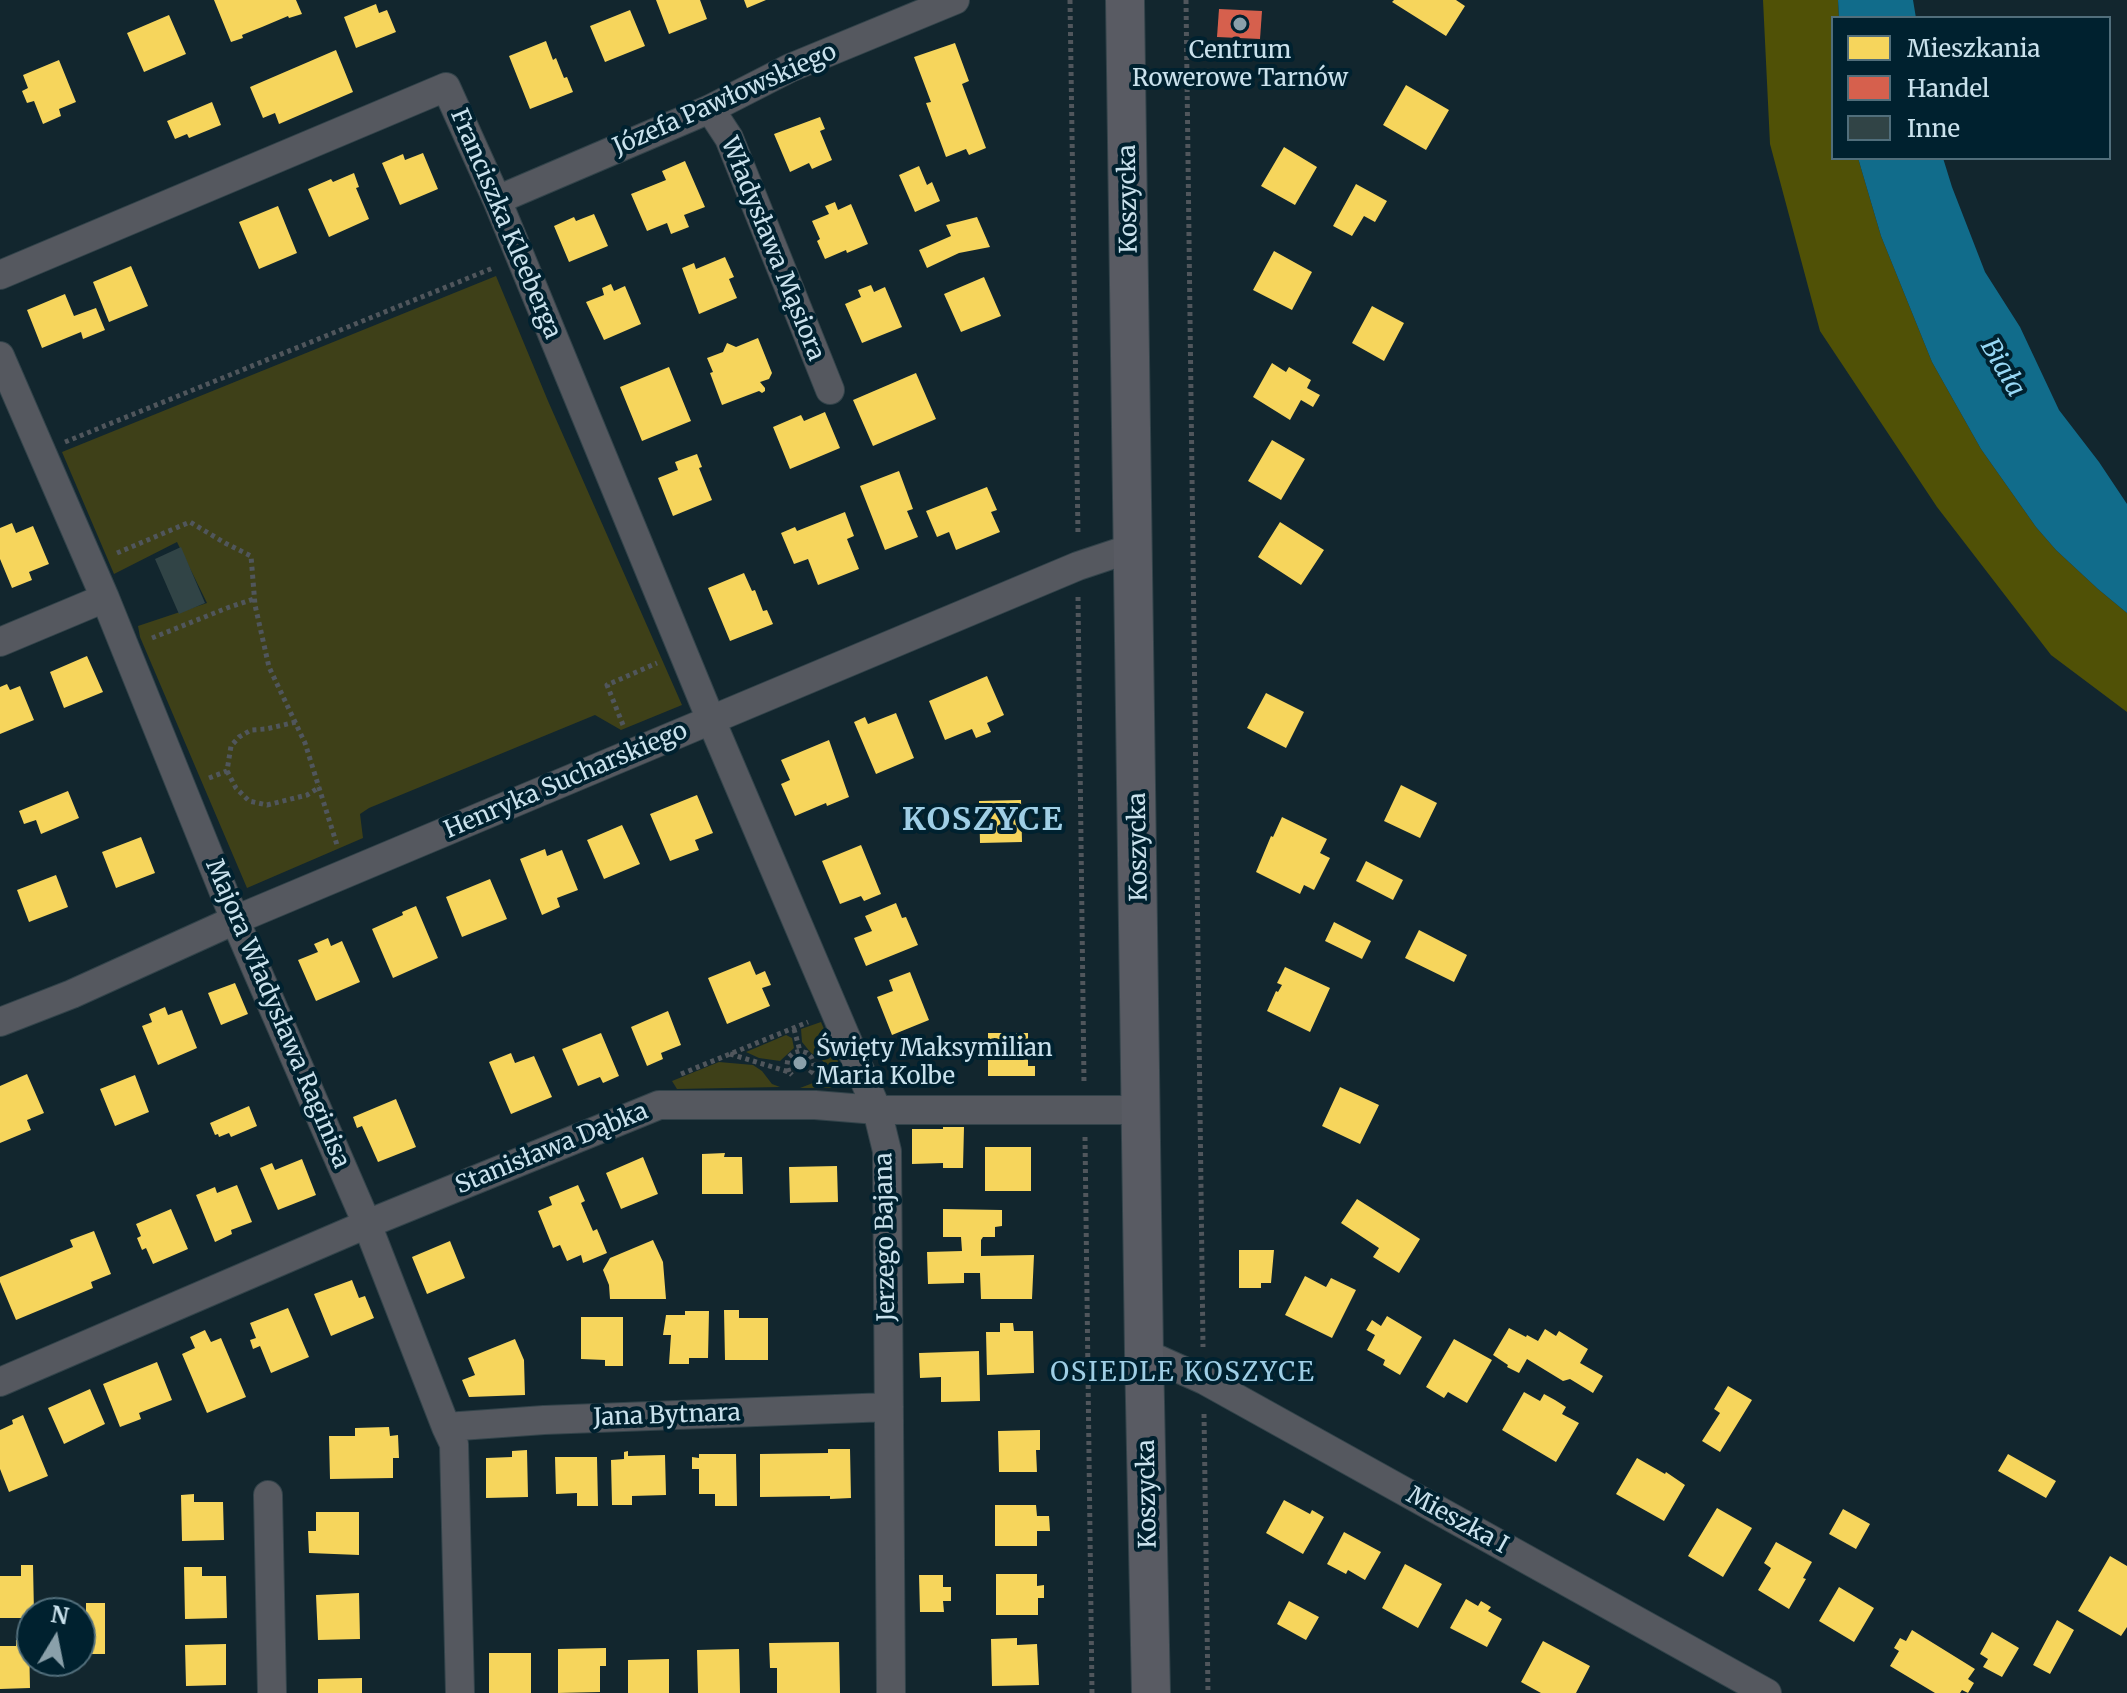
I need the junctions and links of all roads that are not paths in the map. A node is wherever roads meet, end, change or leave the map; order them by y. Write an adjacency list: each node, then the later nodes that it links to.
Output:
1 (955, 0): 3 (street, Józefa Pawłowskiego)
2 (1125, 0): 8 (street, Koszycka)
3 (710, 109): 4 (street, Józefa Pawłowskiego); 7 (street, Władysława Mąsiora)
4 (497, 200): 5 (street, Franciszka Kleeberga); 11 (street, Franciszka Kleeberga)
5 (0, 275)
6 (0, 356): 9 (street, Majora Władysława Raginisa)
7 (830, 390)
8 (1135, 547): 11 (street, Henryka Sucharskiego); 15 (street, Koszycka)
9 (105, 598): 10 (street); 12 (street, Majora Władysława Raginisa)
10 (0, 642)
11 (711, 720): 12 (street, Henryka Sucharskiego); 14 (street, Jerzego Bajana)
12 (235, 920): 13 (street, Henryka Sucharskiego); 16 (street, Majora Władysława Raginisa)
13 (0, 1022)
14 (877, 1110): 15 (street, Stanisława Dąbka); 16 (street, Stanisława Dąbka); 19 (street, Jerzego Bajana)
15 (1142, 1110): 17 (street, Koszycka)
16 (367, 1224): 18 (street, Stanisława Dąbka); 20 (street, Majora Władysława Raginisa)
17 (1144, 1353): 25 (street, Koszycka); 26 (street, Mieszka I)
18 (0, 1382)
19 (889, 1407): 20 (street, Jana Bytnara); 24 (street, Jerzego Bajana)
20 (446, 1427): 23 (street, Majora Władysława Raginisa)
21 (268, 1495): 22 (street)
22 (272, 1693)
23 (460, 1693)
24 (891, 1693)
25 (1151, 1693)
26 (1767, 1693)

